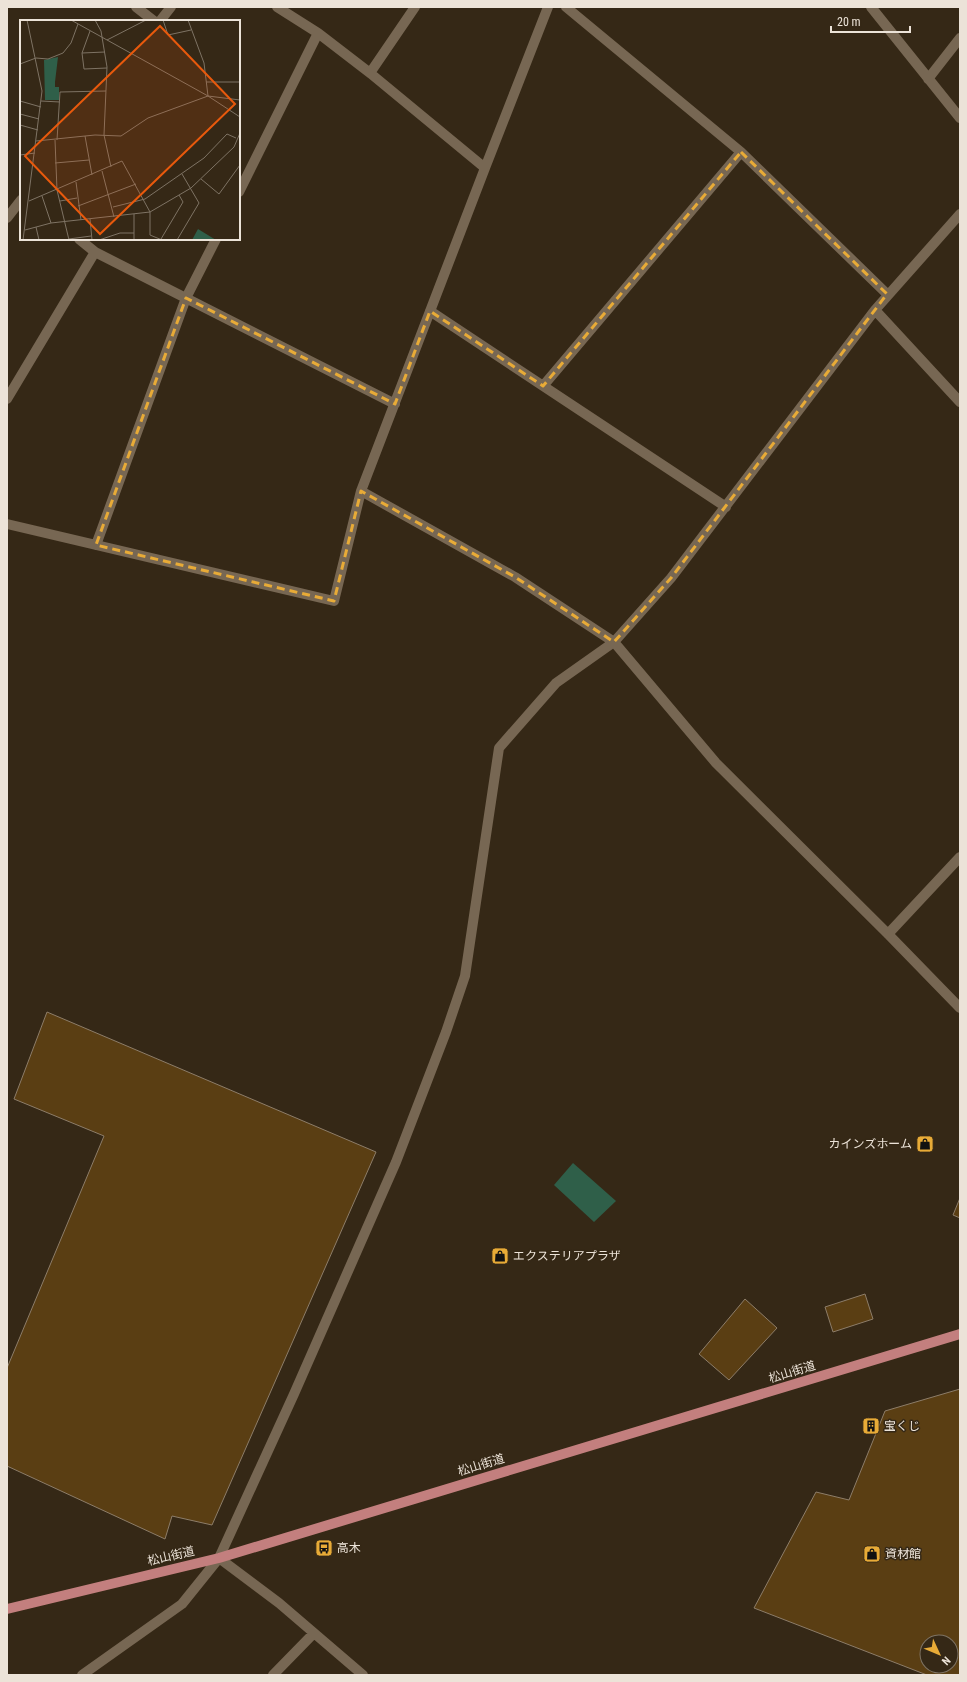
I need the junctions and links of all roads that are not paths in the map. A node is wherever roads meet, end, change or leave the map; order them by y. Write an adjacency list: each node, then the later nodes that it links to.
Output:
1 (136, 7): 8 (street)
2 (171, 7): 9 (street)
3 (277, 7): 10 (street)
4 (415, 7): 12 (street)
5 (548, 7): 16 (street)
6 (566, 7): 15 (street)
7 (871, 7): 13 (street)
8 (153, 20)
9 (161, 20)
10 (318, 33): 12 (street); 17 (street)
11 (960, 38): 13 (street)
12 (370, 73): 16 (street)
13 (928, 79): 14 (street)
14 (960, 118)
15 (742, 152): 24 (street); 28 (street)
16 (485, 168): 27 (street)
17 (240, 190)
18 (20, 201): 20 (street)
19 (960, 214): 24 (street)
20 (7, 218)
21 (79, 240): 23 (street)
22 (215, 240): 25 (street)
23 (95, 252): 25 (street); 29 (street)
24 (887, 294): 26 (street)
25 (186, 298): 31 (street); 35 (street)
26 (875, 310): 30 (street); 33 (street)
27 (430, 311): 28 (street); 31 (street)
28 (543, 386): 33 (street)
29 (7, 399)
30 (960, 402)
31 (395, 404): 32 (street)
32 (361, 491): 35 (street); 36 (street)
33 (726, 507): 36 (street)
34 (7, 524): 35 (street)
35 (96, 545)
36 (614, 642): 38 (street); 41 (street)
37 (960, 857): 38 (street)
38 (888, 934): 39 (street)
39 (960, 1008)
40 (960, 1334): 41 (main road, 松山街道)
41 (219, 1558): 42 (main road, 松山街道); 43 (street); 44 (street)
42 (7, 1609)
43 (314, 1633): 45 (street); 46 (street)
44 (82, 1675)
45 (273, 1675)
46 (364, 1675)

